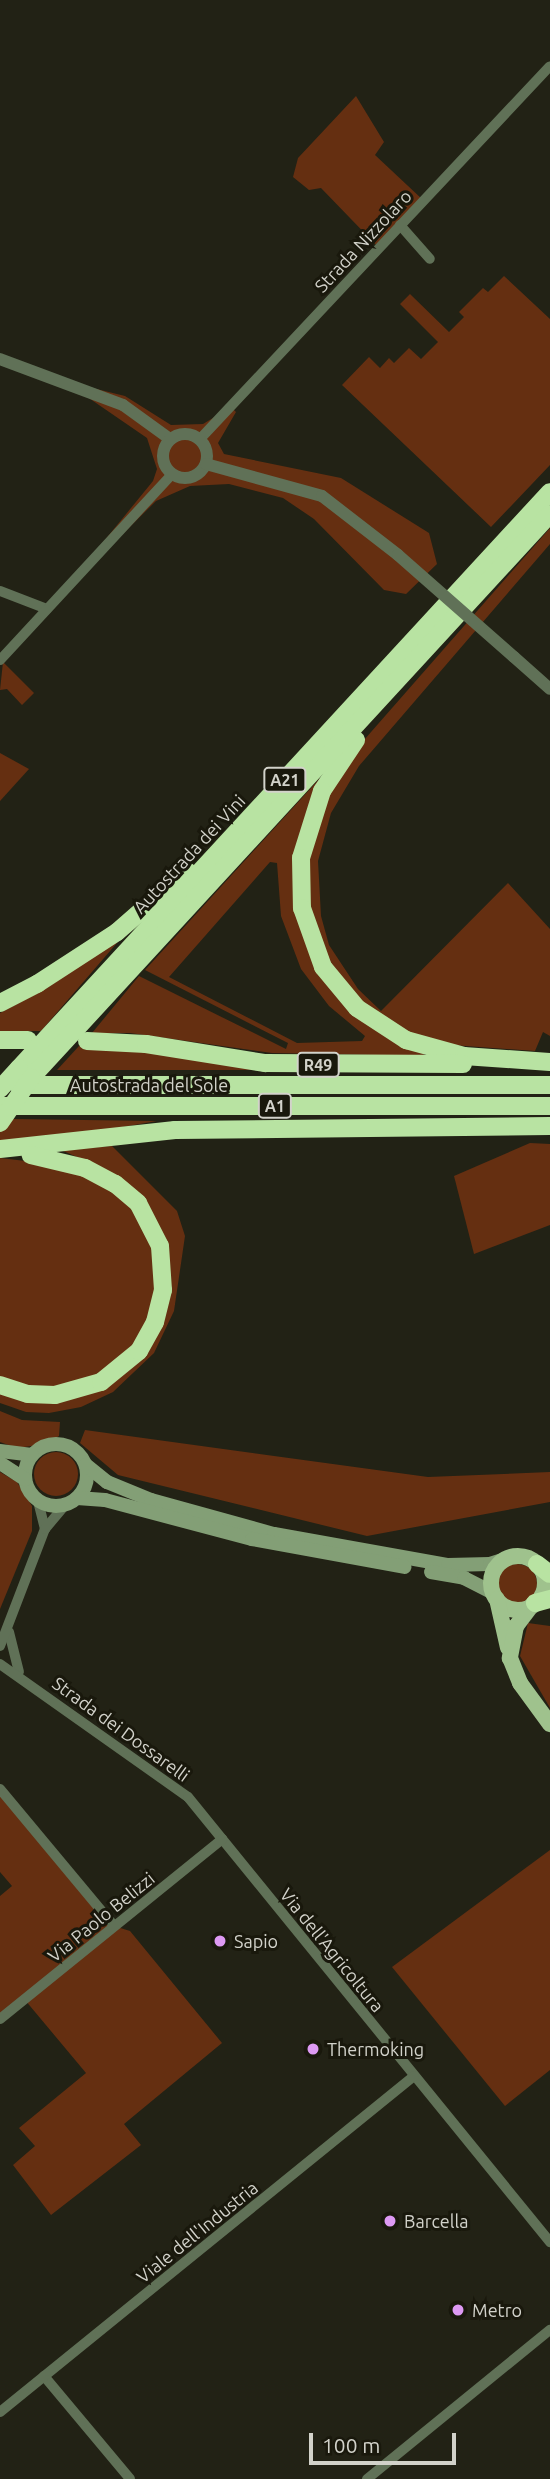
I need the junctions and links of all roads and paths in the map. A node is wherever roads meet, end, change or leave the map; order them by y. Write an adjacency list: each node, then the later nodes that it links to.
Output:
1 (550, 66): 2 (street, Strada Nizzolaro)
2 (400, 225): 3 (street); 6 (street, Strada Nizzolaro)
3 (430, 259)
4 (0, 359): 5 (street)
5 (170, 439): 6 (street); 8 (street)
6 (200, 439): 7 (street)
7 (206, 464): 8 (street); 15 (street, bridge)
8 (172, 474): 12 (street)
9 (550, 492): 16 (highway, Autostrada dei Vini / A21)
10 (550, 514): 13 (highway, Autostrada dei Vini / A21)
11 (0, 591): 12 (street)
12 (47, 609): 14 (street)
13 (433, 640): 21 (highway); 22 (highway, Autostrada dei Vini / A21)
14 (0, 660)
15 (550, 689)
16 (303, 760): 17 (highway); 22 (highway, Autostrada dei Vini / A21)
17 (0, 1003)
18 (0, 1040): 19 (highway)
19 (28, 1040)
20 (87, 1041): 21 (highway, R49)
21 (550, 1063)
22 (30, 1071): 24 (highway, Autostrada dei Vini / A21, bridge); 27 (highway, Autostrada dei Vini / A21, bridge); 28 (highway, bridge)
23 (550, 1085): 24 (highway, Autostrada del Sole / A1)
24 (0, 1087)
25 (0, 1106): 26 (highway, Autostrada del Sole / A1)
26 (550, 1106)
27 (0, 1111)
28 (0, 1123)
29 (550, 1126): 30 (highway)
30 (429, 1128): 31 (highway); 32 (highway)
31 (550, 1132)
32 (0, 1151): 33 (highway)
33 (0, 1385)
34 (0, 1451): 35 (main road)
35 (32, 1455): 37 (main road); 38 (main road)
36 (0, 1463): 38 (main road)
37 (86, 1465): 40 (main road); 42 (main road)
38 (25, 1479): 39 (main road)
39 (38, 1501): 40 (main road); 41 (street)
40 (71, 1502): 41 (street); 44 (main road)
41 (45, 1529): 46 (street)
42 (508, 1558): 43 (main road); 44 (main road)
43 (544, 1569): 45 (main road)
44 (495, 1596): 45 (main road); 48 (main road)
45 (539, 1603): 48 (main road)
46 (9, 1630): 47 (street); 52 (street)
47 (0, 1646)
48 (510, 1658): 53 (main road)
49 (0, 1659): 52 (street, Strada dei Dossarelli)
50 (0, 1664): 52 (street, Strada dei Dossarelli)
51 (0, 1674): 52 (street, Strada dei Dossarelli)
52 (20, 1676): 55 (street, Strada dei Dossarelli)
53 (550, 1724)
54 (0, 1788): 56 (street)
55 (222, 1839): 56 (street, Via Paolo Belizzi); 58 (street, Via dell'Agricoltura)
56 (114, 1926): 57 (street, Via Paolo Belizzi)
57 (0, 2019)
58 (414, 2077): 59 (street, Via dell'Agricoltura); 61 (street, Viale dell'Industria)
59 (550, 2242)
60 (550, 2330): 64 (street)
61 (44, 2376): 62 (street, Viale dell'Industria); 63 (street)
62 (0, 2412)
63 (130, 2479)
64 (367, 2479)

